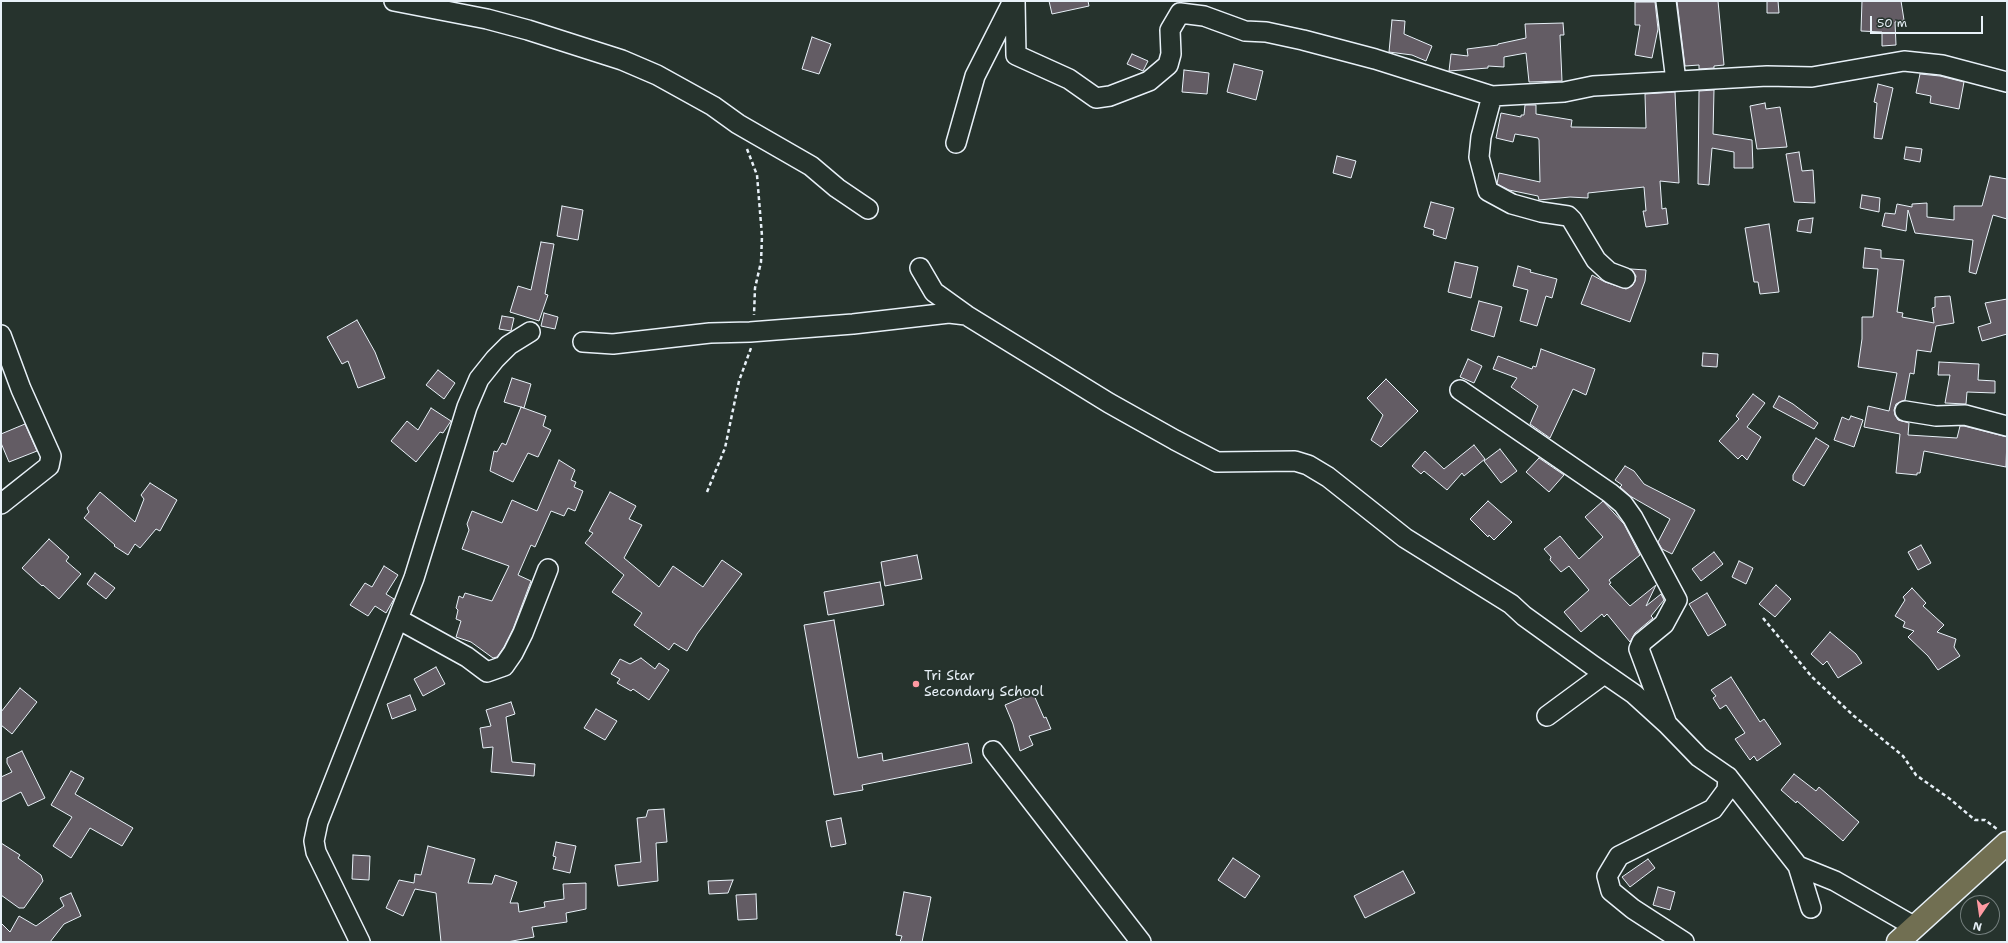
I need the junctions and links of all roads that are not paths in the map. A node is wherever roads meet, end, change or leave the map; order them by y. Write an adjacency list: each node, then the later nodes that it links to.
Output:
1 (394, 1): 8 (street)
2 (1014, 1): 6 (street); 7 (street)
3 (1666, 1): 4 (street)
4 (1676, 81): 5 (street); 6 (street)
5 (2007, 82)
6 (1492, 96): 10 (street)
7 (956, 143)
8 (868, 209)
9 (920, 268): 11 (street)
10 (1625, 278)
11 (966, 314): 14 (street); 21 (street)
12 (530, 332): 20 (street)
13 (1, 335): 18 (street)
14 (583, 342)
15 (1460, 390): 23 (street)
16 (1905, 411): 17 (street)
17 (2007, 426)
18 (1, 504)
19 (548, 569): 20 (street)
20 (398, 619): 30 (street)
21 (1604, 674): 22 (street); 23 (street)
22 (1547, 716)
23 (1667, 724): 25 (street)
24 (993, 751): 31 (street)
25 (1728, 777): 27 (street); 32 (street)
26 (2004, 838): 29 (main road)
27 (1798, 866): 28 (street); 29 (street)
28 (1811, 908)
29 (1915, 927): 33 (main road)
30 (360, 942)
31 (1142, 942)
32 (1684, 942)
33 (1898, 942)

